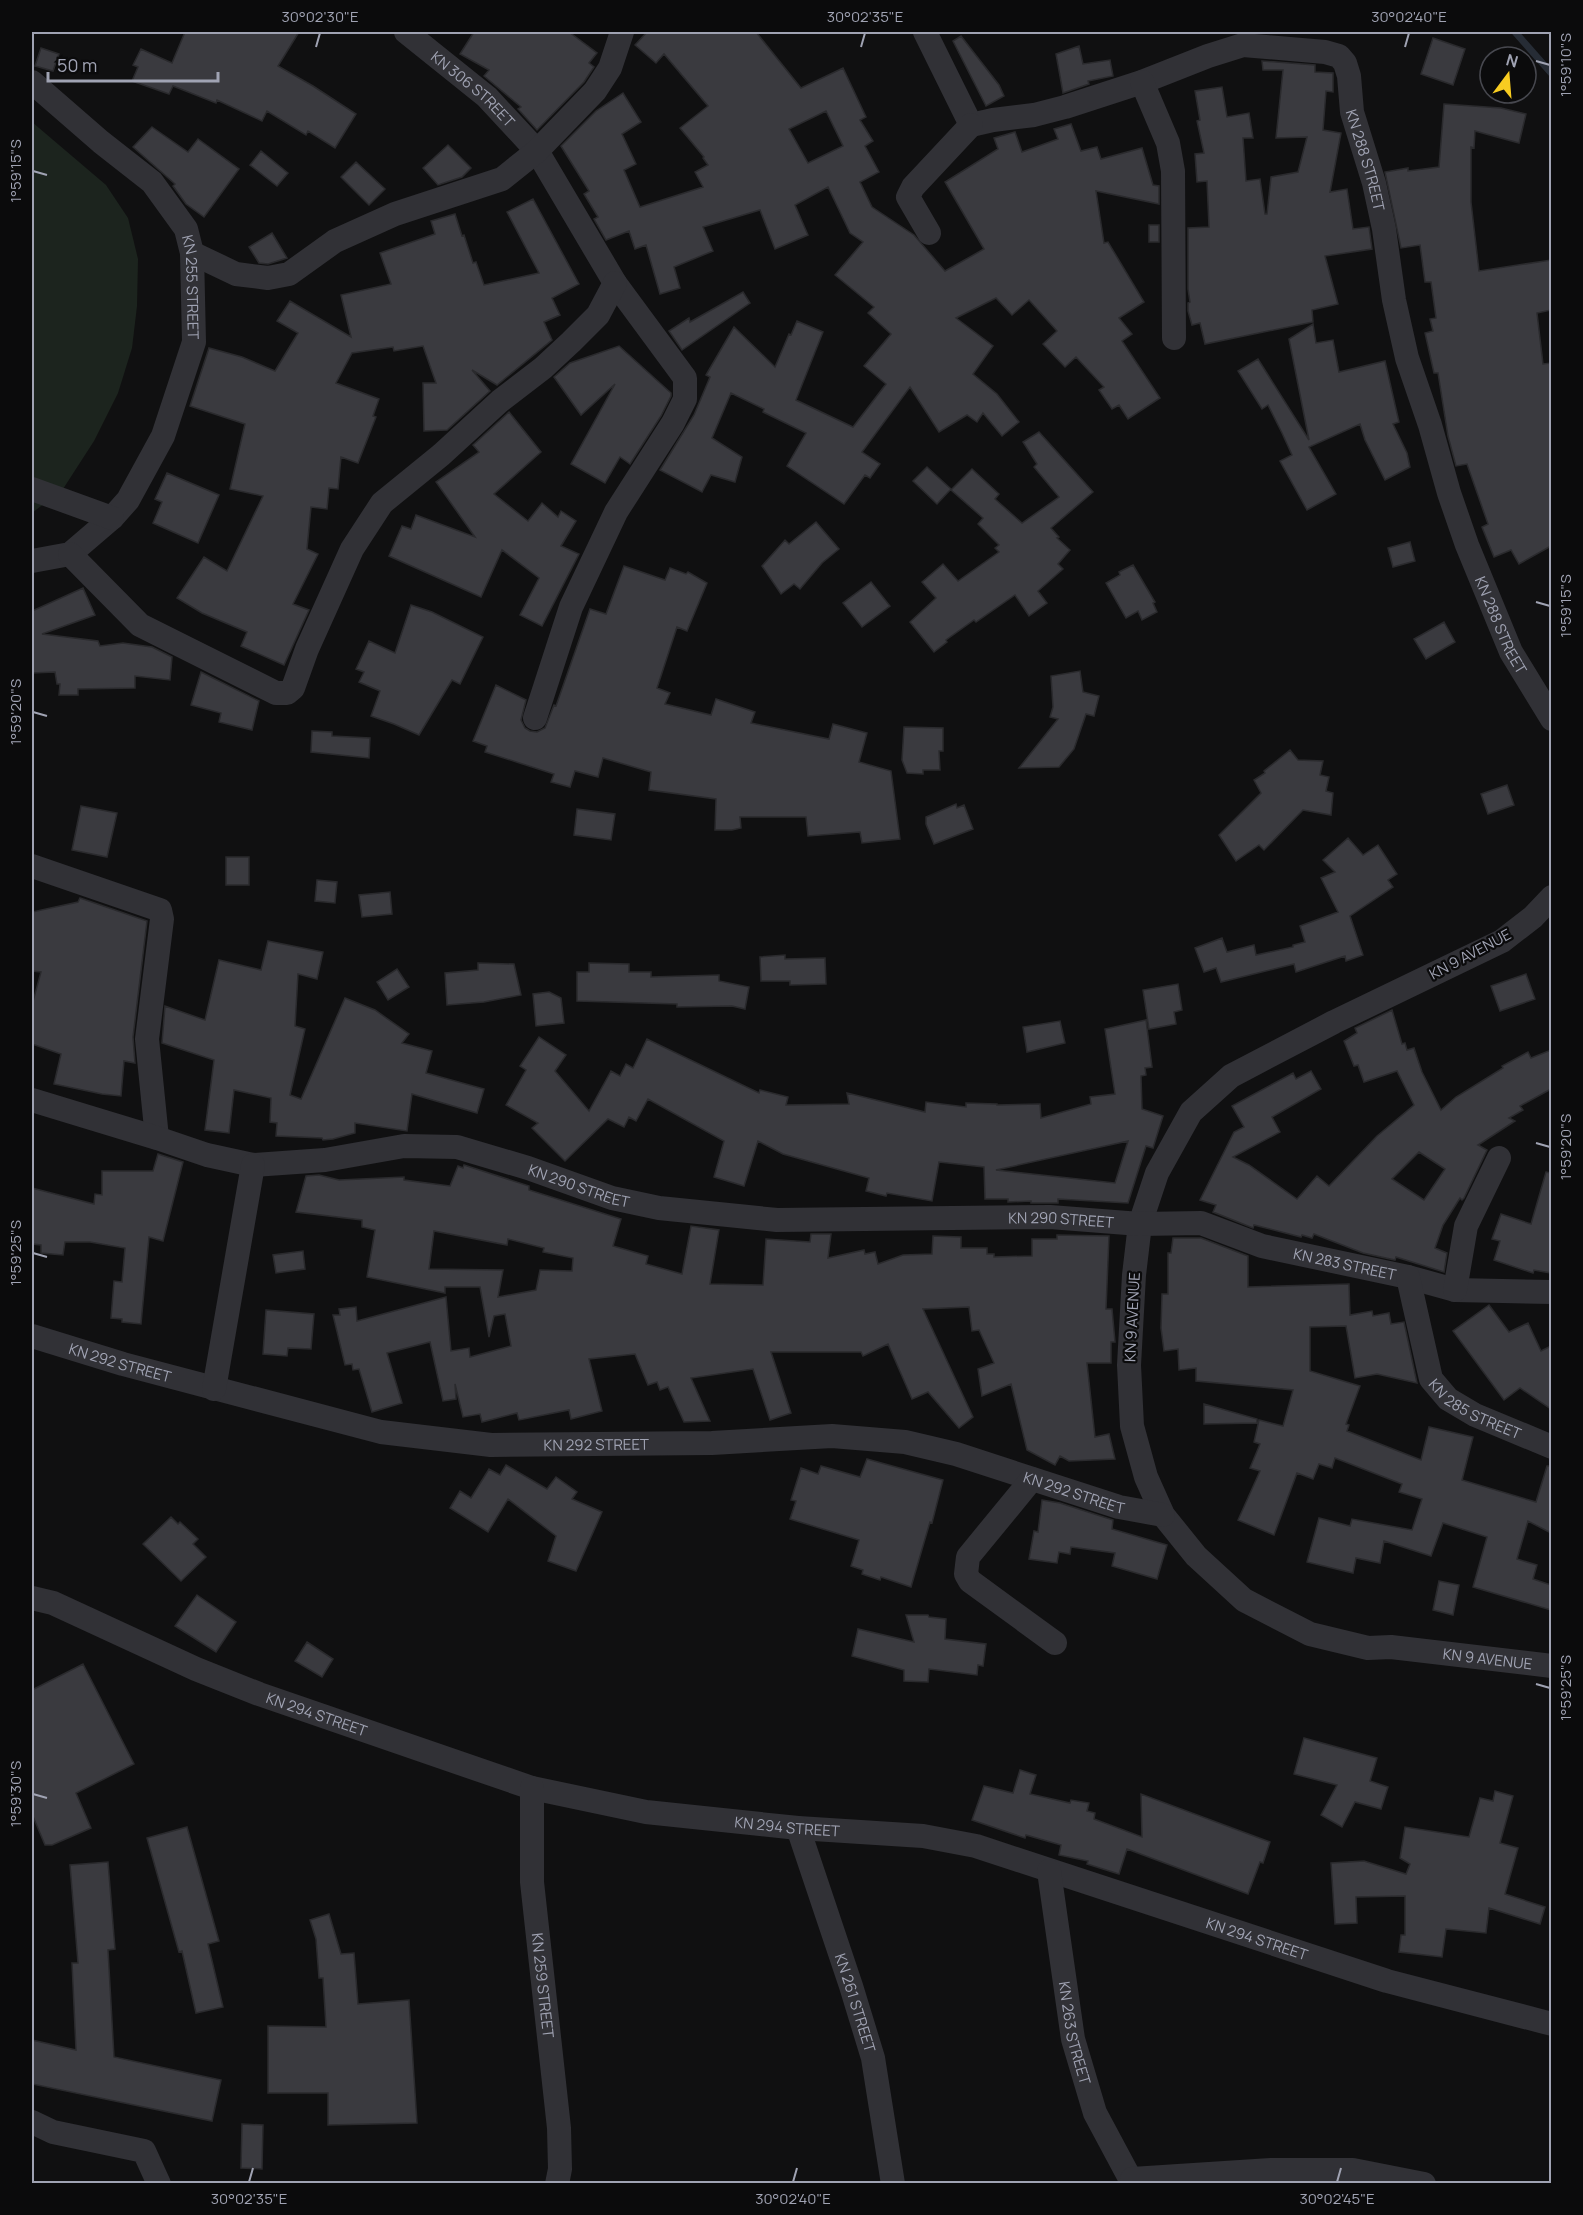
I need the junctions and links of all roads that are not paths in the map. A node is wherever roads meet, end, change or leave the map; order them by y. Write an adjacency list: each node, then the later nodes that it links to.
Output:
1 (406, 32): 8 (street, KN 306 STREET)
2 (622, 32): 8 (street)
3 (925, 32): 7 (street)
4 (1244, 38): 6 (street, KN 288 STREET); 18 (street, KN 288 STREET)
5 (32, 82): 10 (street, KN 255 STREET)
6 (1142, 82): 7 (street, KN 288 STREET); 12 (street)
7 (971, 125): 9 (street)
8 (537, 151): 10 (street); 11 (street, KN 306 STREET)
9 (929, 233)
10 (192, 253): 14 (street, KN 255 STREET)
11 (615, 283): 15 (street); 17 (street, KN 306 STREET)
12 (1174, 338)
13 (32, 489): 14 (street)
14 (112, 518): 15 (street, KN 255 STREET)
15 (70, 554): 16 (street)
16 (32, 561)
17 (535, 718)
18 (1551, 719)
19 (32, 866): 22 (street)
20 (1551, 897): 25 (street, KN 9 AVENUE)
21 (32, 1100): 22 (street, KN 290 STREET)
22 (157, 1138): 24 (street, KN 290 STREET)
23 (1499, 1158): 27 (street)
24 (253, 1166): 25 (street, KN 290 STREET); 30 (street)
25 (1140, 1224): 26 (street, KN 283 STREET); 33 (street, KN 9 AVENUE)
26 (1408, 1276): 27 (street, KN 283 STREET); 31 (street, KN 285 STREET)
27 (1455, 1290): 28 (street, KN 283 STREET)
28 (1551, 1292)
29 (32, 1336): 30 (street, KN 292 STREET)
30 (214, 1389): 32 (street, KN 292 STREET)
31 (1551, 1447)
32 (1032, 1479): 33 (street, KN 292 STREET); 35 (street)
33 (1163, 1515): 36 (street, KN 9 AVENUE)
34 (32, 1598): 37 (street, KN 294 STREET)
35 (1055, 1643)
36 (1551, 1666)
37 (531, 1788): 38 (street, KN 294 STREET); 44 (street, KN 259 STREET)
38 (798, 1828): 39 (street, KN 294 STREET); 45 (street, KN 261 STREET)
39 (1048, 1871): 40 (street, KN 294 STREET); 42 (street, KN 263 STREET)
40 (1551, 2024)
41 (32, 2122): 43 (street)
42 (1133, 2181): 46 (street)
43 (159, 2184)
44 (557, 2184)
45 (892, 2184)
46 (1424, 2184)

